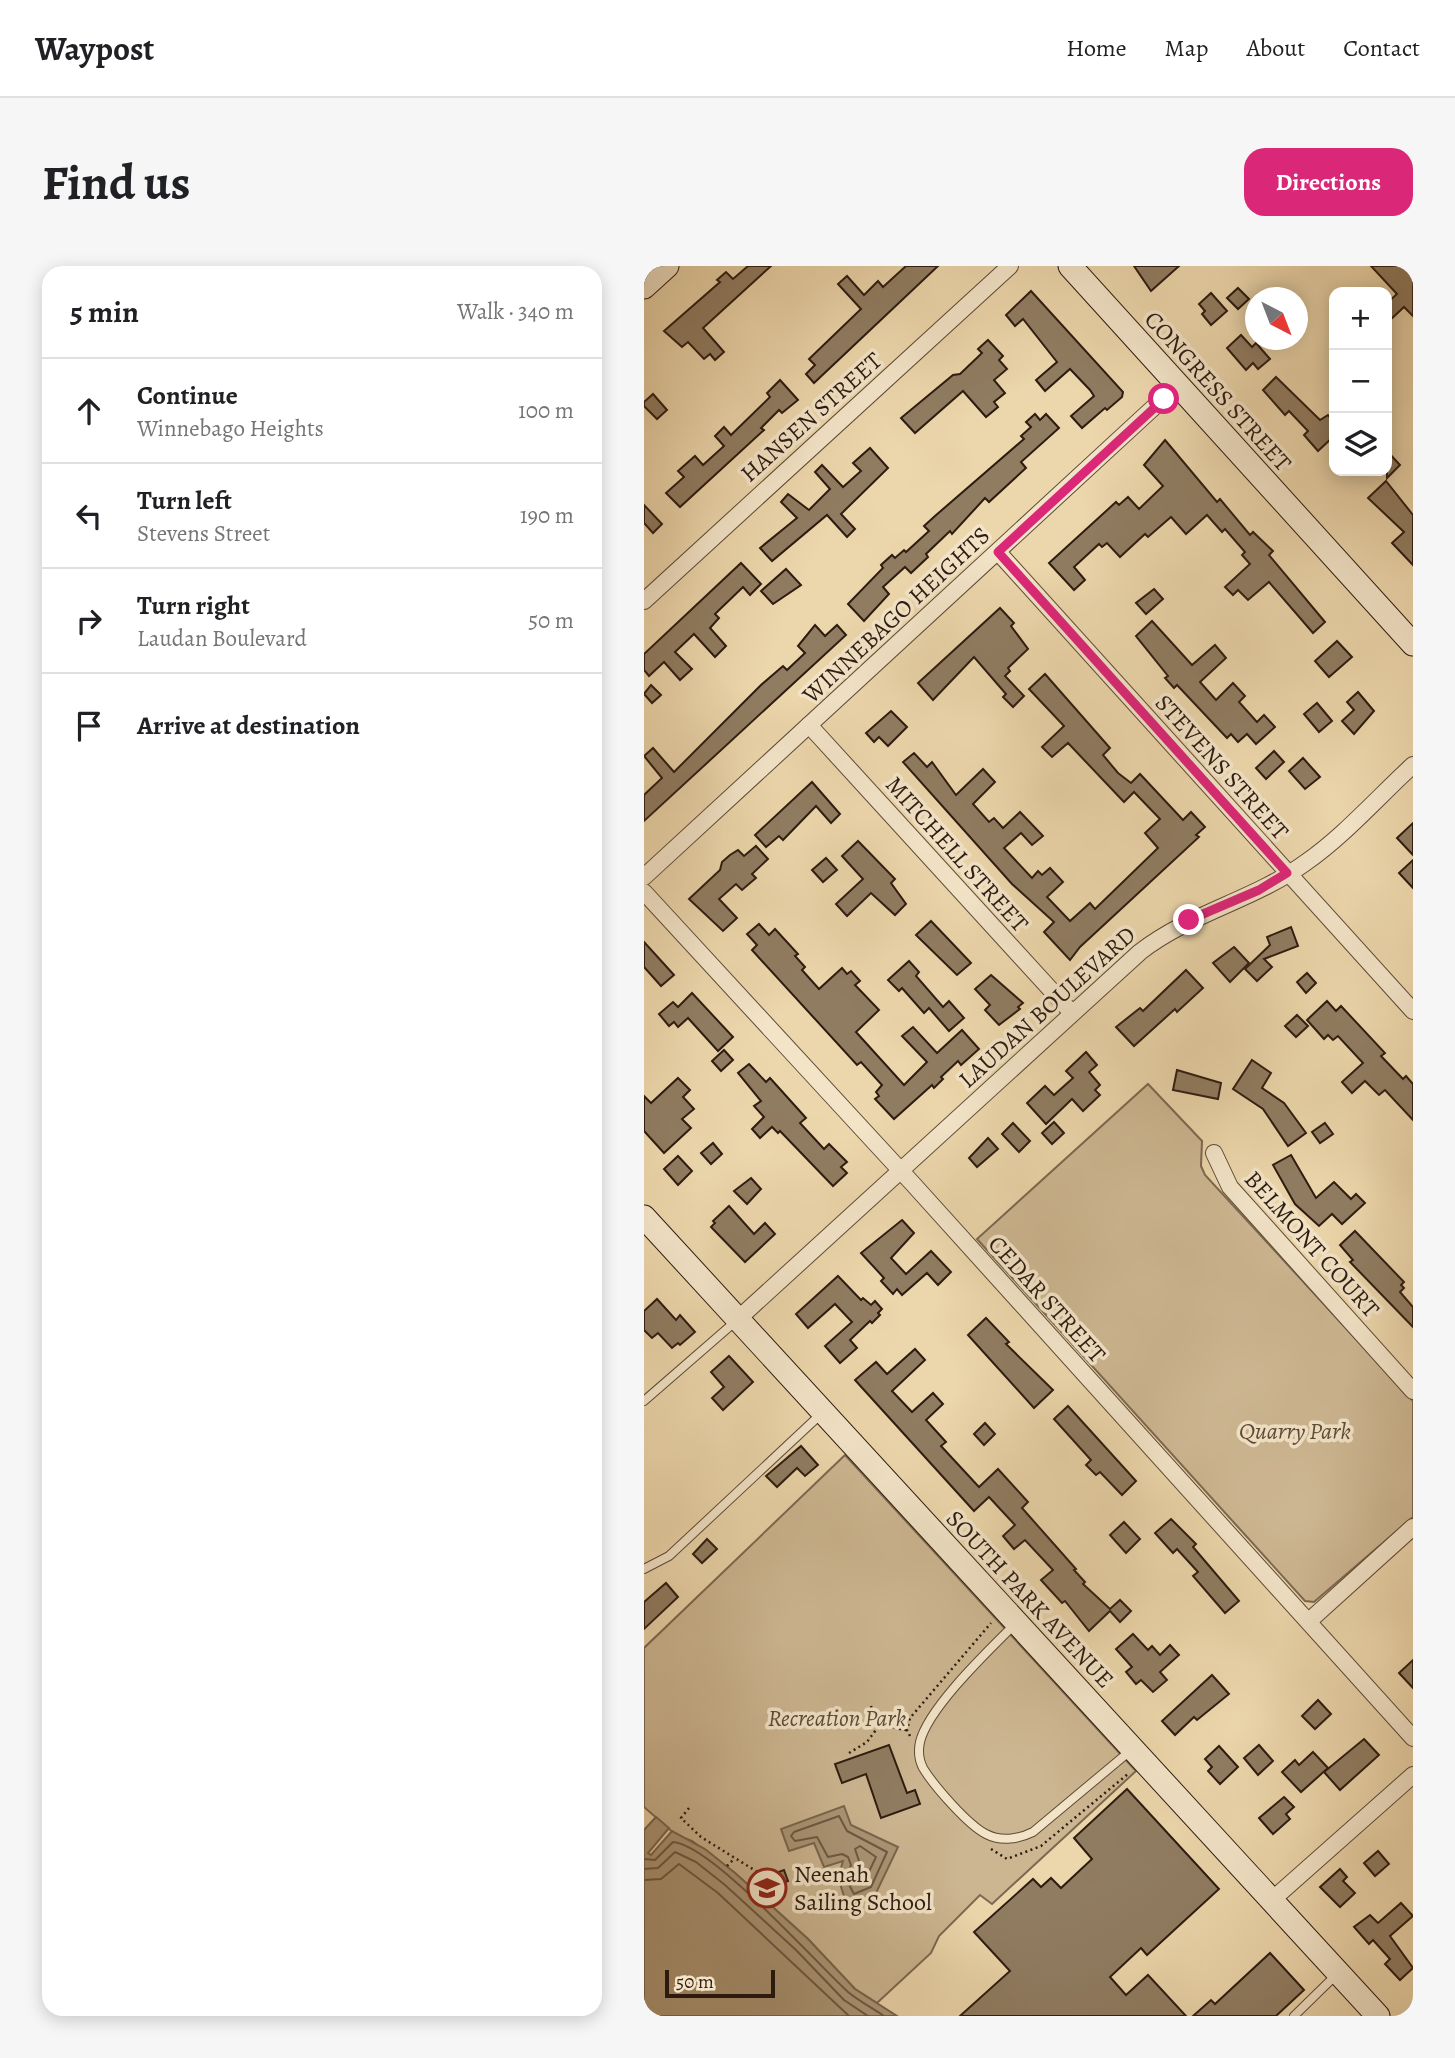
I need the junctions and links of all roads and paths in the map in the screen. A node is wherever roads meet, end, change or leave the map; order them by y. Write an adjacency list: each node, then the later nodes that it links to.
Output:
1 (667, 266): 4 (main road)
2 (1010, 266): 7 (street, HANSEN STREET)
3 (1070, 266): 5 (main road, CONGRESS STREET)
4 (644, 287)
5 (1178, 386): 6 (street, WINNEBAGO HEIGHTS); 8 (main road, CONGRESS STREET)
6 (998, 552): 9 (street, WINNEBAGO HEIGHTS); 11 (street, STEVENS STREET)
7 (644, 601)
8 (1413, 644)
9 (809, 725): 12 (street, WINNEBAGO HEIGHTS); 15 (street, MITCHELL STREET)
10 (1413, 765): 11 (street, LAUDAN BOULEVARD)
11 (1287, 873): 14 (street, STEVENS STREET); 15 (street, LAUDAN BOULEVARD)
12 (644, 877)
13 (644, 892): 17 (street, CEDAR STREET)
14 (1413, 1011)
15 (1072, 1013): 17 (street, LAUDAN BOULEVARD)
16 (1214, 1153): 20 (street, BELMONT COURT)
17 (901, 1171): 19 (street, LAUDAN BOULEVARD); 26 (street, CEDAR STREET)
18 (644, 1217): 19 (main road, SOUTH PARK AVENUE)
19 (738, 1319): 21 (lane); 22 (main road, SOUTH PARK AVENUE)
20 (1413, 1391)
21 (644, 1401)
22 (823, 1412): 24 (lane); 25 (main road, SOUTH PARK AVENUE)
23 (1413, 1527): 26 (street)
24 (644, 1569)
25 (1017, 1622): 33 (main road, SOUTH PARK AVENUE); 33 (lane)
26 (1309, 1622): 31 (street, CEDAR STREET)
27 (991, 1623): 30 (path)
28 (872, 1706): 29 (path)
29 (881, 1723): 30 (path); 34 (path)
30 (907, 1730): 32 (path)
31 (1413, 1738)
32 (910, 1746)
33 (1133, 1749): 42 (main road, SOUTH PARK AVENUE)
34 (849, 1753)
35 (1129, 1773): 38 (path)
36 (1413, 1774): 42 (street)
37 (689, 1808): 39 (path)
38 (989, 1847)
39 (734, 1858): 40 (path); 41 (path)
40 (727, 1866)
41 (772, 1881)
42 (1272, 1900): 43 (main road, SOUTH PARK AVENUE)
43 (1338, 1972): 44 (lane); 45 (main road, SOUTH PARK AVENUE)
44 (1294, 2016)
45 (1378, 2016)

